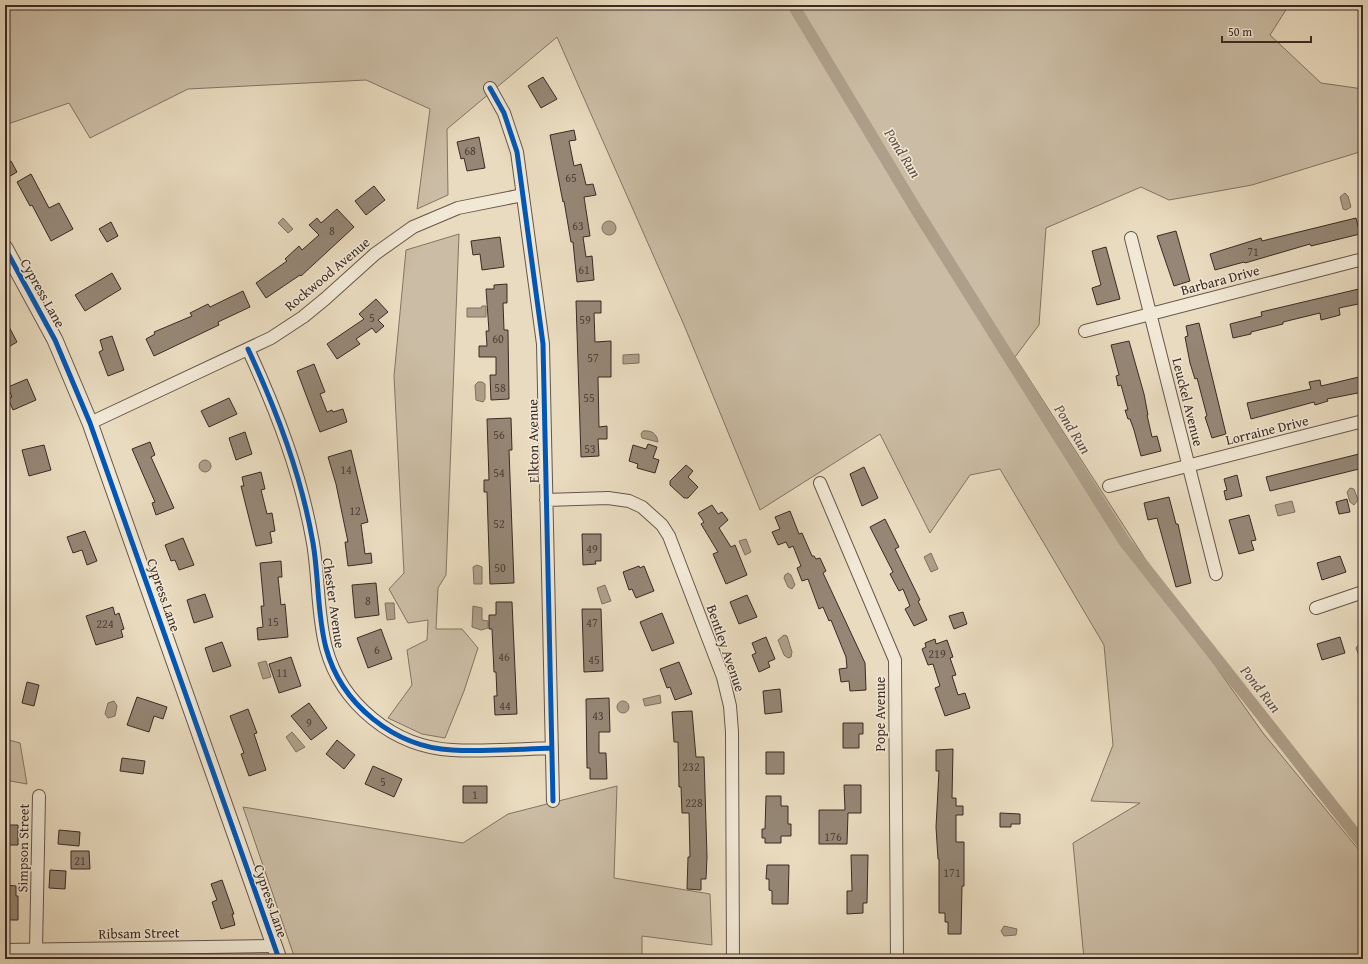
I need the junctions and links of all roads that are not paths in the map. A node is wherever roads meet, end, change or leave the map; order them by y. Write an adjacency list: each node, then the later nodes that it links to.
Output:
1 (490, 88): 2 (street, Elkton Avenue)
2 (523, 195): 8 (street, Rockwood Avenue); 14 (street, Elkton Avenue)
3 (1131, 238): 6 (street, Leuckel Avenue)
4 (5, 248): 10 (street, Cypress Lane)
5 (1363, 259): 6 (street, Barbara Drive)
6 (1150, 314): 7 (street, Barbara Drive); 11 (street, Leuckel Avenue)
7 (1085, 331)
8 (248, 349): 10 (street, Rockwood Avenue); 18 (street, Chester Avenue)
9 (1363, 421): 11 (street, Lorraine Drive)
10 (90, 423): 23 (street, Cypress Lane)
11 (1188, 466): 13 (street, Lorraine Drive); 15 (street, Leuckel Avenue)
12 (820, 483): 25 (street, Pope Avenue)
13 (1109, 486)
14 (546, 500): 18 (street, Elkton Avenue); 24 (street, Bentley Avenue)
15 (1216, 574)
16 (1363, 592): 17 (street)
17 (1316, 608)
18 (552, 748): 20 (street, Elkton Avenue)
19 (39, 796): 21 (street, Simpson Street)
20 (553, 801)
21 (36, 949): 22 (street, Ribsam Street); 23 (street, Ribsam Street)
22 (5, 950)
23 (276, 952)
24 (733, 959)
25 (897, 959)

